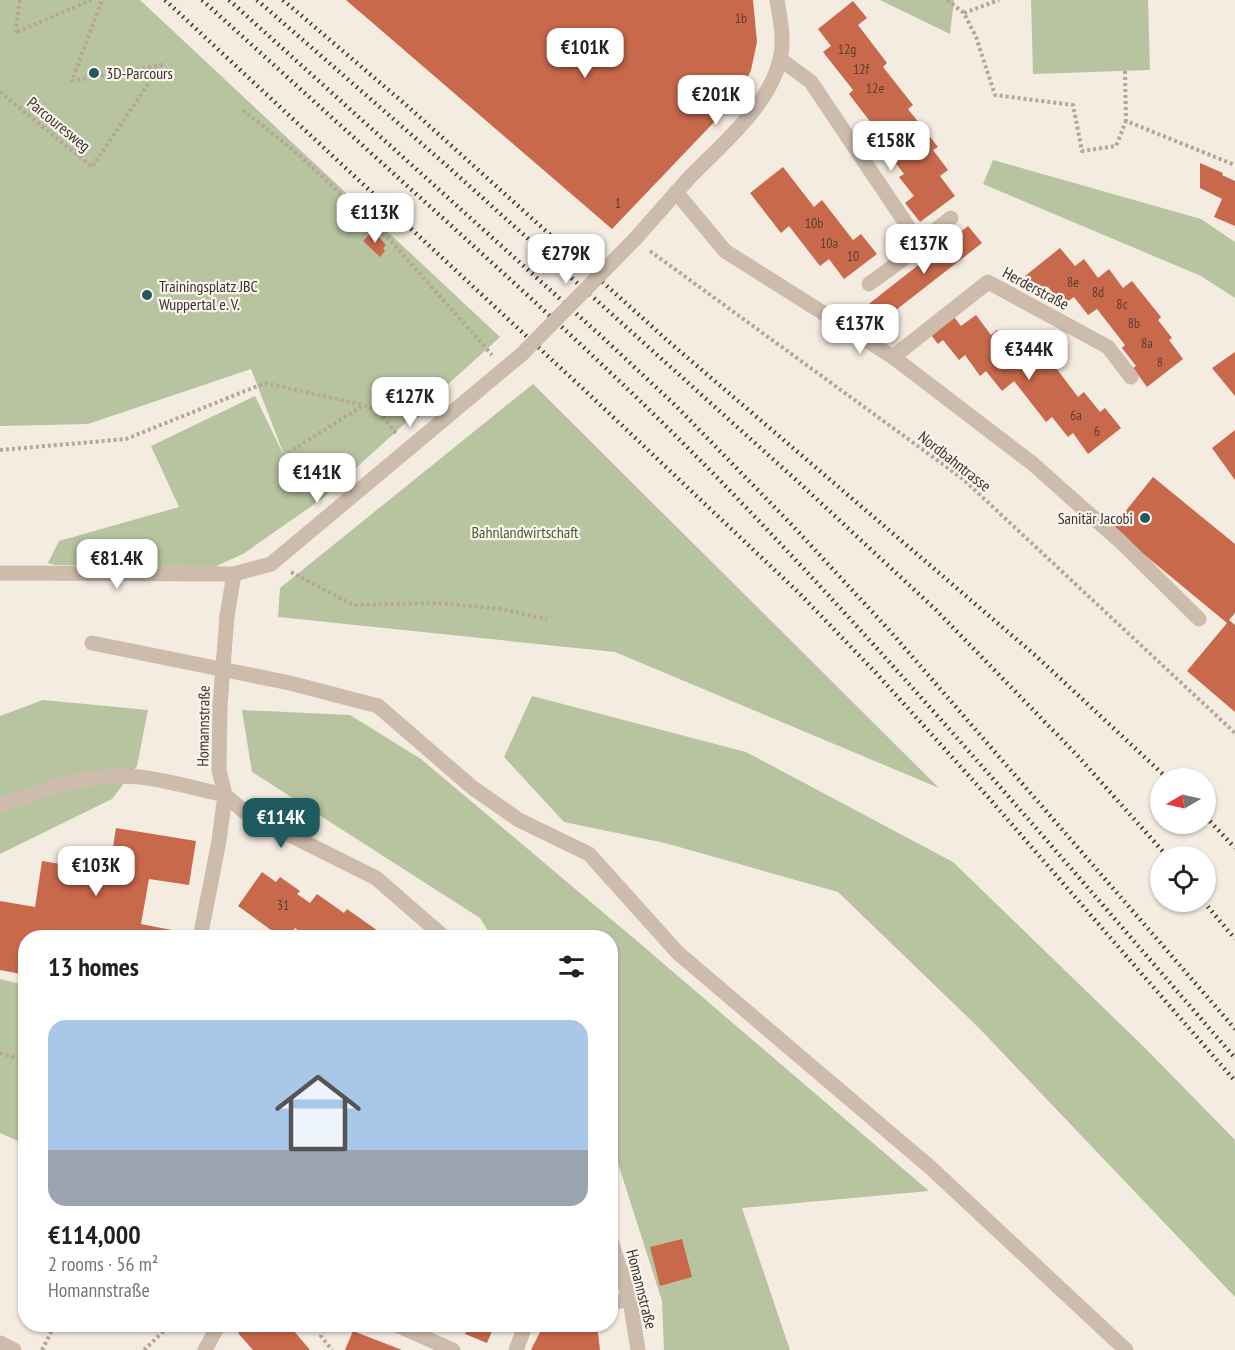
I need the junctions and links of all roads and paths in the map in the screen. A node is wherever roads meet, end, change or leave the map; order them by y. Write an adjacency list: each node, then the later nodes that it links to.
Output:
1 (20, 0): 2 (path)
2 (91, 0)
3 (102, 0): 10 (path, Parcouresweg)
4 (777, 0): 8 (street)
5 (947, 0): 7 (path)
6 (999, 0): 7 (path)
7 (964, 13): 12 (path)
8 (780, 59): 14 (street); 17 (street)
9 (1125, 71): 12 (path)
10 (0, 92)
11 (243, 110): 20 (path)
12 (1126, 121): 13 (path)
13 (1235, 165)
14 (676, 192): 16 (street); 19 (street)
15 (951, 218): 17 (street)
16 (635, 239): 20 (street, bridge); 34 (path, Nordbahntrasse)
17 (919, 243): 18 (street)
18 (869, 284)
19 (893, 357): 21 (street, Herderstraße); 32 (street)
20 (504, 369): 24 (street)
21 (1131, 377)
22 (364, 405): 23 (path); 25 (path); 27 (path)
23 (379, 412): 24 (path); 26 (path)
24 (432, 430): 26 (street)
25 (0, 450)
26 (408, 451): 28 (street)
27 (283, 456)
28 (271, 564): 30 (street); 31 (path)
29 (0, 573): 30 (street)
30 (234, 574): 35 (street, Homannstraße, bridge)
31 (547, 619)
32 (1199, 619)
33 (92, 643): 59 (street)
34 (1235, 733)
35 (225, 795): 36 (street); 37 (street, Homannstraße); 38 (street)
36 (0, 806)
37 (202, 930)
38 (436, 930)
39 (0, 1053): 40 (path)
40 (18, 1058)
41 (618, 1263): 42 (street, Homannstraße)
42 (630, 1300): 43 (street); 58 (street, Homannstraße)
43 (618, 1301)
44 (51, 1332): 52 (path)
45 (163, 1332): 53 (path)
46 (215, 1332): 54 (street)
47 (323, 1332): 55 (path)
48 (412, 1332): 56 (street)
49 (523, 1332): 57 (street)
50 (0, 1343): 51 (street)
51 (14, 1350)
52 (42, 1350)
53 (144, 1350)
54 (205, 1350)
55 (332, 1350)
56 (453, 1350)
57 (516, 1350)
58 (638, 1350)
59 (1126, 1350)

